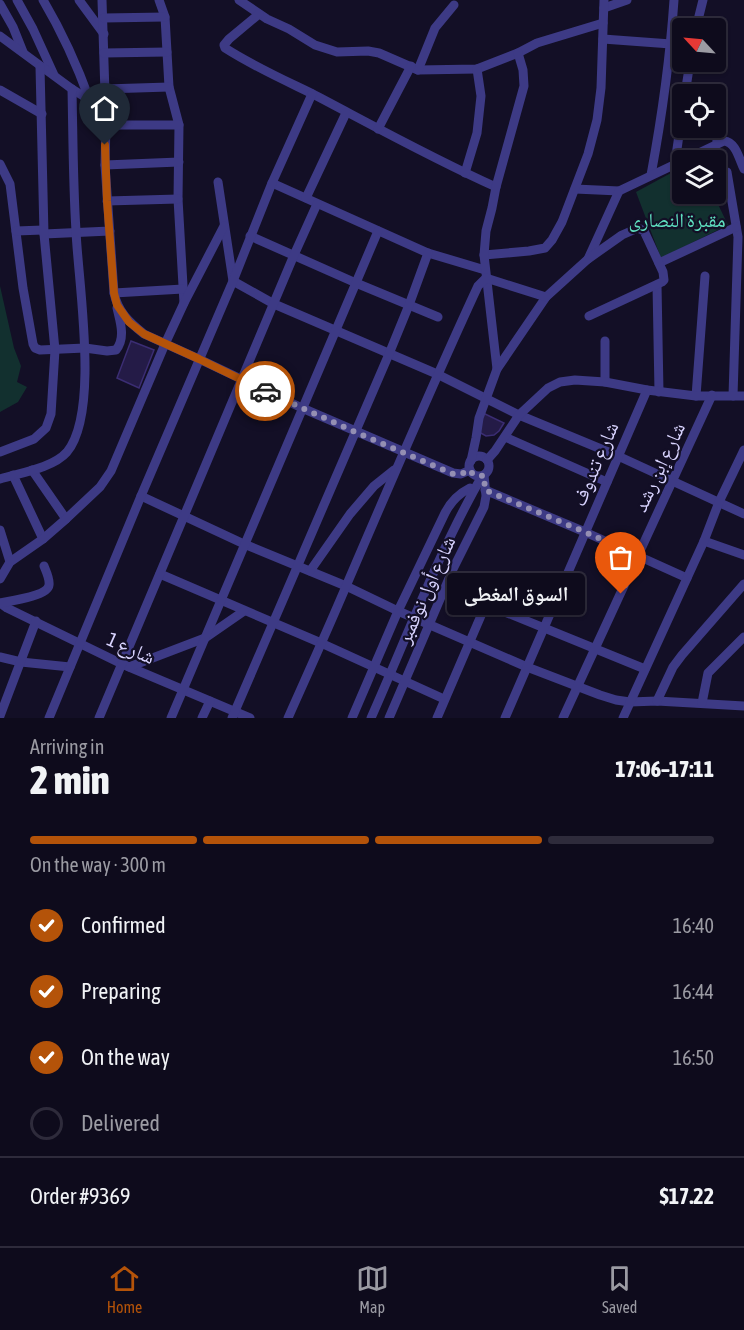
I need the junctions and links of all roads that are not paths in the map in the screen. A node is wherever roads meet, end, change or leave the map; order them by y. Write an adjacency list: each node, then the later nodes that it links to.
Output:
1 (17, 0): 29 (street)
2 (43, 0): 35 (street)
3 (79, 0): 18 (street)
4 (102, 0): 15 (street)
5 (159, 0): 14 (street)
6 (239, 0): 13 (street)
7 (627, 0): 11 (street)
8 (674, 0): 21 (street)
9 (703, 0): 16 (street)
10 (0, 4): 25 (street)
11 (604, 4): 17 (street)
12 (454, 5): 27 (street)
13 (259, 14): 27 (street); 34 (street)
14 (165, 17): 15 (street); 22 (street)
15 (104, 18): 18 (street)
16 (698, 18)
17 (603, 23): 20 (street); 24 (street)
18 (104, 34): 23 (street)
19 (0, 36): 25 (street)
20 (603, 39): 21 (street); 56 (street)
21 (671, 44): 52 (street)
22 (167, 52): 23 (street); 30 (street)
23 (104, 53): 31 (street)
24 (518, 53): 28 (street); 55 (street)
25 (24, 54): 26 (street)
26 (40, 67): 29 (street); 38 (street)
27 (414, 68): 28 (street); 41 (street)
28 (477, 69): 51 (street)
29 (55, 78): 33 (street)
30 (170, 87): 31 (street); 40 (street)
31 (105, 89): 36 (street)
32 (0, 90): 38 (street)
33 (72, 90): 35 (street); 65 (street)
34 (312, 94): 37 (street); 54 (street)
35 (90, 100): 36 (street)
36 (104, 109): 39 (street)
37 (346, 113): 41 (street); 58 (street)
38 (42, 114): 68 (street)
39 (106, 125): 40 (street); 48 (street)
40 (179, 125): 45 (street)
41 (378, 129): 51 (street)
42 (717, 138): 43 (street)
43 (717, 143): 44 (street); 49 (street)
44 (702, 150)
45 (179, 162): 48 (street); 59 (street)
46 (0, 164): 64 (street)
47 (672, 164): 52 (street)
48 (105, 165): 60 (street)
49 (744, 169)
50 (728, 172): 63 (street)
51 (465, 173): 55 (street)
52 (651, 175): 57 (street)
53 (218, 182): 62 (street)
54 (272, 183): 58 (street); 69 (street)
55 (496, 187): 72 (street)
56 (575, 189): 57 (street); 72 (street)
57 (619, 191): 73 (street)
58 (306, 198): 61 (street)
59 (178, 199): 60 (street); 80 (street)
60 (107, 201): 66 (street)
61 (317, 204): 67 (street); 71 (street)
62 (224, 226): 77 (street); 83 (street)
63 (736, 227): 74 (street); 104 (street)
64 (16, 231): 68 (street); 93 (street)
65 (76, 231): 66 (street); 68 (street); 92 (street)
66 (110, 231): 81 (street)
67 (378, 231): 70 (street); 78 (street)
68 (44, 232): 93 (street)
69 (250, 236): 71 (street); 77 (street)
70 (428, 253): 75 (street); 86 (street)
71 (294, 255): 78 (street); 84 (street)
72 (484, 255): 75 (street)
73 (588, 259): 74 (street, شارع أول نوفمبر); 82 (street, شارع أول نوفمبر)
74 (659, 264): 79 (street)
75 (485, 274): 82 (street); 96 (street); 97 (street)
76 (705, 276): 103 (street)
77 (233, 281): 84 (street); 95 (street)
78 (356, 283): 86 (street); 89 (street)
79 (657, 285): 87 (street); 101 (street)
80 (183, 289): 81 (street); 83 (street)
81 (114, 293): 85 (street)
82 (546, 297): 96 (street, شارع أول نوفمبر)
83 (184, 303): 91 (street)
84 (274, 304): 89 (street); 98 (street)
85 (117, 305): 91 (street); 92 (street)
86 (409, 305): 88 (street); 94 (street)
87 (589, 316)
88 (438, 317)
89 (336, 330): 94 (street); 107 (street)
90 (605, 341): 99 (street)
91 (165, 344): 95 (street); 132 (street)
92 (85, 348): 93 (street); 119 (street)
93 (55, 350): 113 (street)
94 (388, 354): 97 (street); 109 (street)
95 (199, 359): 98 (street); 127 (street)
96 (497, 369): 106 (street, شارع أول نوفمبر)
97 (437, 374): 106 (street); 114 (street)
98 (241, 379): 107 (street); 131 (street)
99 (605, 382): 100 (street); 108 (street)
100 (647, 390): 101 (street); 115 (street, شارع تندوف)
101 (659, 392): 103 (street)
102 (712, 395): 103 (street); 104 (street); 124 (street, شارع إبن رشد)
103 (696, 396)
104 (733, 396): 105 (street)
105 (744, 396)
106 (485, 399): 108 (street); 111 (street, شارع أول نوفمبر)
107 (302, 408): 109 (street); 137 (street)
108 (519, 415): 110 (street); 115 (street)
109 (355, 432): 114 (street); 143 (street)
110 (505, 436): 116 (street); 123 (street)
111 (476, 438): 116 (street); 117 (street, شارع أول نوفمبر)
112 (744, 450): 129 (street)
113 (0, 452)
114 (403, 452): 117 (street); 118 (street)
115 (618, 456): 123 (street, شارع تندوف); 124 (street)
116 (486, 459): 117 (street); 121 (street)
117 (471, 468): 121 (street); 125 (street, شارع أول نوفمبر)
118 (395, 469): 144 (street); 149 (street)
119 (32, 470): 120 (street); 132 (street)
120 (13, 475): 122 (street); 135 (street)
121 (483, 475): 126 (street, شارع أول نوفمبر); 128 (street, شارع أول نوفمبر)
122 (0, 479)
123 (607, 482): 134 (street, شارع تندوف)
124 (672, 482): 129 (street); 140 (street, شارع إبن رشد)
125 (470, 488): 128 (street, شارع أول نوفمبر); 155 (street, شارع أول نوفمبر)
126 (485, 490): 134 (street); 150 (street, شارع أول نوفمبر)
127 (141, 496): 131 (street); 165 (street)
128 (468, 501): 156 (street, شارع أول نوفمبر)
129 (719, 502): 130 (street); 136 (street)
130 (744, 514)
131 (184, 516): 137 (street); 145 (street)
132 (66, 519): 135 (street)
133 (0, 530): 138 (street)
134 (585, 532): 140 (street); 160 (street, شارع تندوف)
135 (43, 539): 141 (street)
136 (704, 541): 139 (street); 146 (street)
137 (244, 543): 143 (street); 151 (street)
138 (2, 544): 141 (street)
139 (744, 555)
140 (638, 556): 146 (street); 166 (street, شارع إبن رشد)
141 (10, 562): 147 (street)
142 (44, 566): 152 (street)
143 (298, 566): 144 (street); 158 (street)
144 (310, 571): 149 (street)
145 (160, 574): 151 (street); 169 (street)
146 (687, 578): 173 (street)
147 (0, 579)
148 (744, 584): 180 (street)
149 (346, 586): 155 (street); 164 (street)
150 (446, 588): 153 (street); 159 (street, شارع أول نوفمبر)
151 (220, 600): 154 (street); 162 (street)
152 (0, 603): 157 (street, شارع 1)
153 (486, 604): 160 (street); 163 (street)
154 (244, 611): 158 (street); 162 (street)
155 (398, 611): 156 (street); 171 (street, شارع أول نوفمبر)
156 (414, 617): 159 (street); 174 (street, شارع أول نوفمبر)
157 (36, 621): 165 (street, شارع 1); 168 (street)
158 (273, 623): 164 (street); 184 (street)
159 (430, 624): 163 (street); 175 (street, شارع أول نوفمبر)
160 (544, 628): 166 (street); 172 (street, شارع تندوف)
161 (744, 636): 182 (street)
162 (205, 638): 169 (street); 177 (street)
163 (470, 642): 172 (street); 178 (street)
164 (321, 643): 171 (street); 191 (street)
165 (80, 644): 169 (street, شارع 1); 170 (street)
166 (595, 649): 173 (street); 176 (street, شارع إبن رشد)
167 (0, 657): 168 (street)
168 (21, 662): 170 (street); 185 (street)
169 (125, 666): 177 (street, شارع 1); 187 (street)
170 (70, 667): 186 (street)
171 (374, 667): 174 (street); 192 (street, شارع أول نوفمبر)
172 (527, 667): 176 (street); 196 (street, شارع تندوف)
173 (645, 669): 181 (street)
174 (390, 675): 175 (street); 193 (street, شارع أول نوفمبر)
175 (405, 681): 178 (street); 194 (street, شارع أول نوفمبر)
176 (577, 686): 181 (street); 197 (street, شارع إبن رشد)
177 (183, 690): 179 (street, شارع 1); 188 (street)
178 (444, 699): 195 (street)
179 (210, 701): 184 (street, شارع 1); 189 (street)
180 (657, 701): 181 (street); 182 (street)
181 (630, 702): 198 (street)
182 (702, 703): 183 (street)
183 (744, 706)
184 (234, 715): 190 (street, شارع 1)
185 (0, 716)
186 (49, 718)
187 (99, 718)
188 (171, 718)
189 (202, 718)
190 (250, 718)
191 (288, 718)
192 (352, 718)
193 (371, 718)
194 (389, 718)
195 (437, 718)
196 (505, 718)
197 (563, 718)
198 (623, 718)

